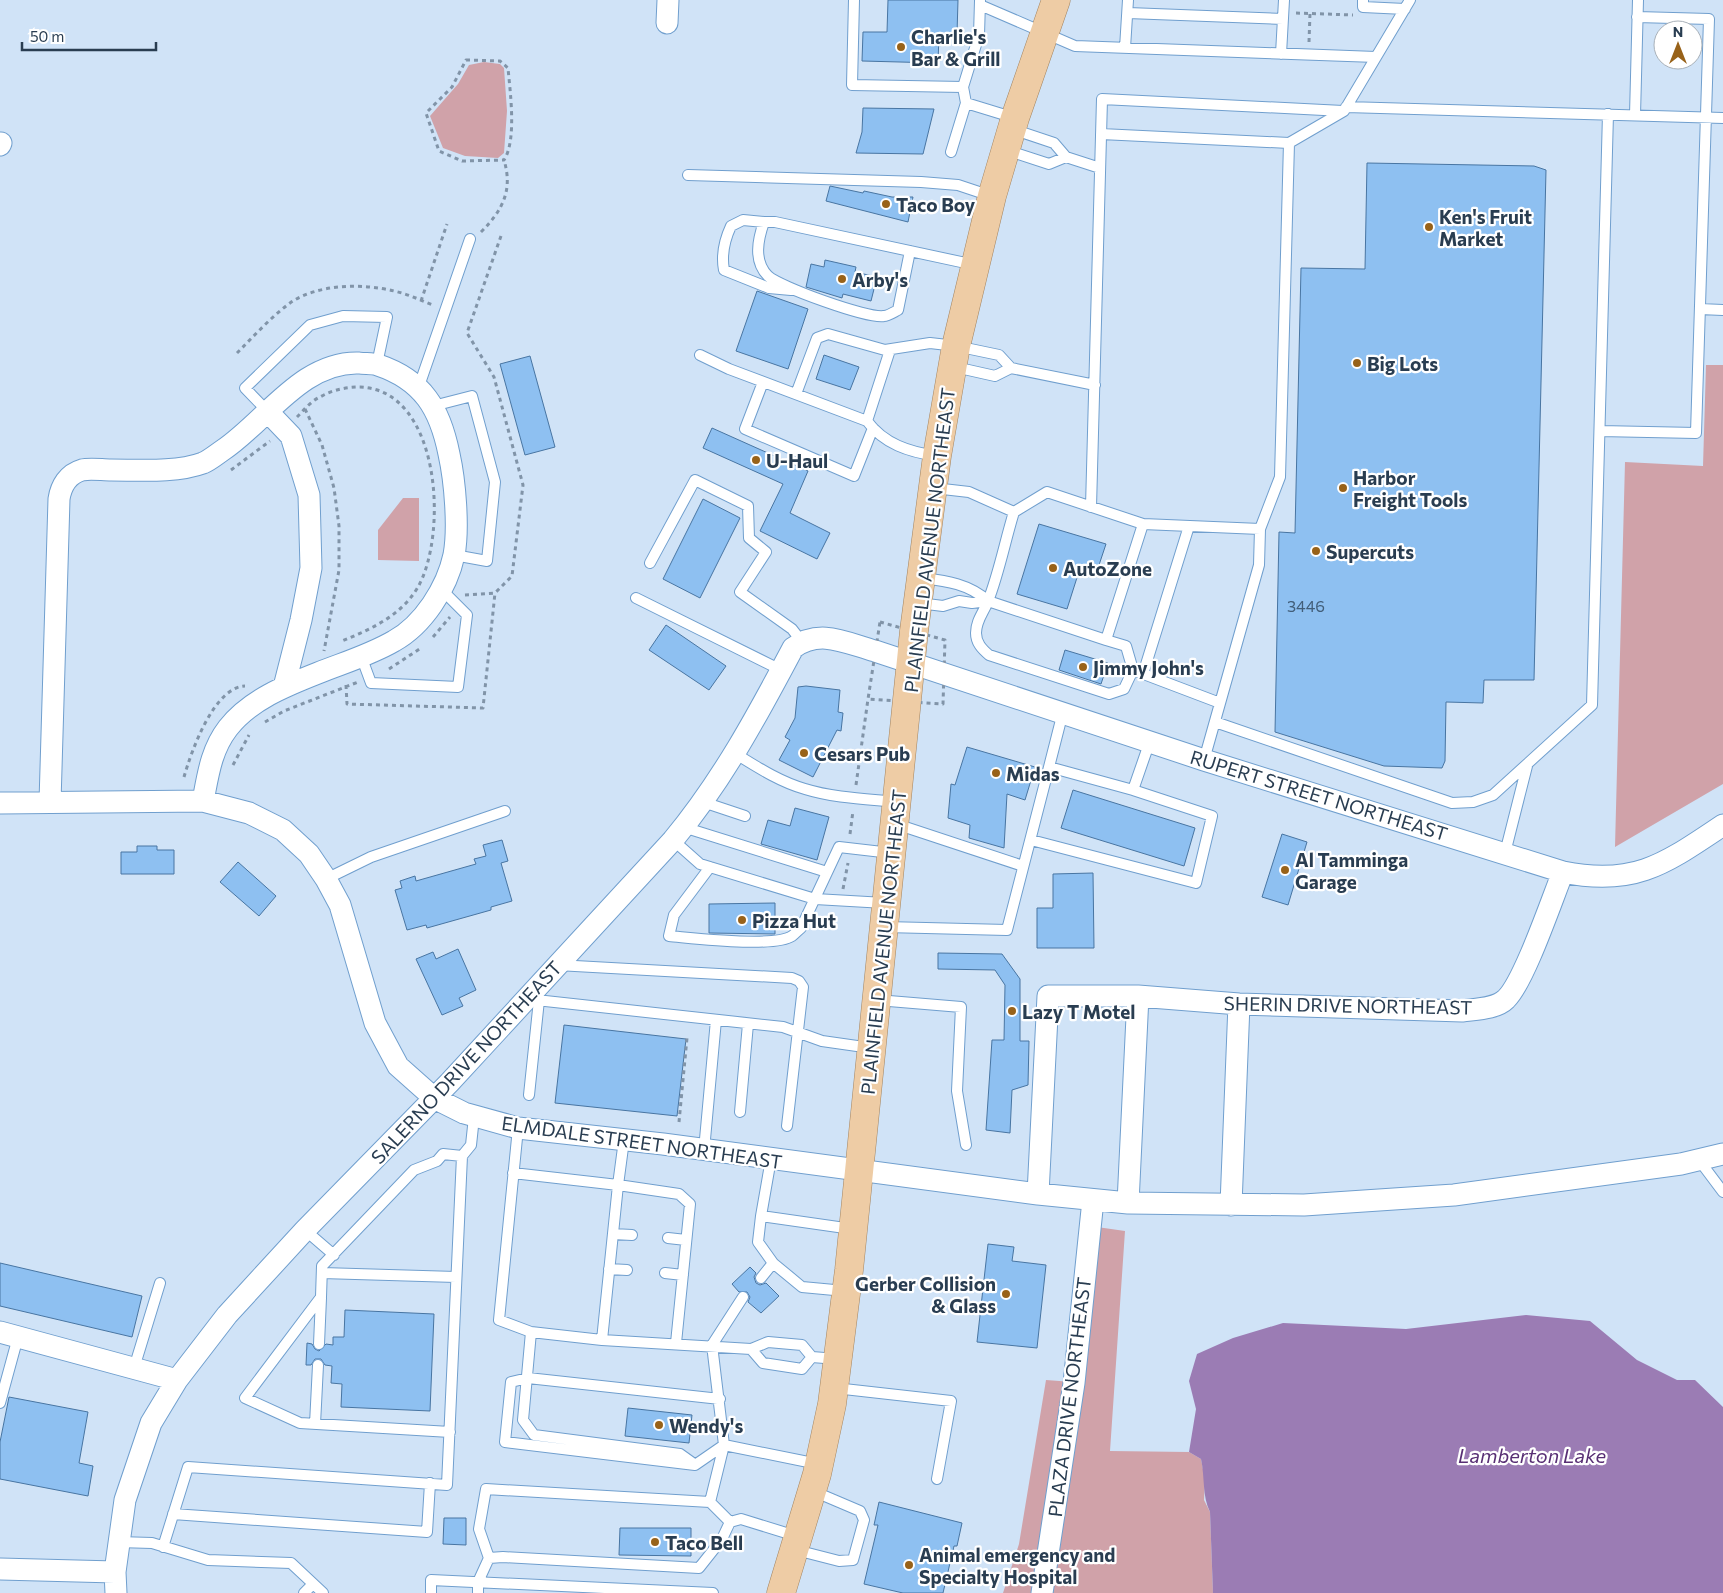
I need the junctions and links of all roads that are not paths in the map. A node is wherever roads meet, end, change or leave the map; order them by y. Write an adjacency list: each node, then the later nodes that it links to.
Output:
1 (668, 0): 13 (street)
2 (854, 0): 18 (lane)
3 (1056, 0): 14 (main road, PLAINFIELD AVENUE NORTHEAST)
4 (1128, 0): 10 (lane)
5 (1284, 0): 11 (lane)
6 (1638, 0): 12 (lane)
7 (980, 2): 14 (lane); 18 (lane)
8 (1363, 3): 9 (lane)
9 (1408, 4): 17 (lane)
10 (1128, 13): 11 (lane); 15 (lane)
11 (1283, 16): 16 (lane)
12 (1637, 17): 22 (lane); 23 (lane)
13 (668, 23)
14 (1044, 32): 15 (lane); 25 (main road, PLAINFIELD AVENUE NORTHEAST)
15 (1125, 48): 16 (lane)
16 (1281, 54): 17 (lane)
17 (1376, 58): 20 (lane)
18 (963, 87): 19 (lane)
19 (966, 102): 25 (lane); 28 (lane)
20 (1345, 109): 21 (lane); 26 (lane); 27 (lane)
21 (1608, 114): 22 (lane); 52 (lane)
22 (1635, 115): 23 (lane)
23 (1706, 117): 24 (lane); 38 (lane)
24 (1723, 118)
25 (1011, 132): 29 (lane); 29 (lane); 32 (main road, PLAINFIELD AVENUE NORTHEAST)
26 (1101, 134): 27 (lane); 30 (lane)
27 (1289, 143): 59 (lane)
28 (951, 152)
29 (1066, 157): 30 (lane)
30 (1100, 168): 46 (lane)
31 (688, 175): 32 (lane)
32 (992, 196): 36 (main road, PLAINFIELD AVENUE NORTHEAST)
33 (764, 222): 35 (lane); 37 (lane); 37 (lane)
34 (470, 240): 47 (lane)
35 (910, 251): 36 (lane); 37 (lane)
36 (976, 265): 42 (main road, PLAINFIELD AVENUE NORTHEAST)
37 (797, 290)
38 (1700, 309): 39 (lane); 52 (lane)
39 (1723, 310)
40 (890, 350): 42 (lane); 48 (lane); 51 (lane)
41 (700, 355): 45 (lane)
42 (954, 356): 44 (lane); 44 (lane); 53 (main road, PLAINFIELD AVENUE NORTHEAST)
43 (376, 364): 47 (street); 50 (street); 50 (lane)
44 (1010, 368): 46 (lane)
45 (763, 382): 48 (lane); 51 (lane)
46 (1095, 385): 55 (lane)
47 (420, 386): 49 (street)
48 (796, 394): 51 (lane)
49 (433, 406): 60 (street); 60 (lane)
50 (269, 412): 72 (street); 84 (street)
51 (870, 425): 53 (lane)
52 (1600, 431): 79 (lane)
53 (937, 456): 54 (main road, PLAINFIELD AVENUE NORTHEAST)
54 (932, 488): 56 (lane); 63 (main road, PLAINFIELD AVENUE NORTHEAST)
55 (1091, 506): 56 (lane); 57 (lane)
56 (1014, 512): 65 (lane)
57 (1142, 524): 58 (lane); 66 (lane)
58 (1189, 526): 59 (lane); 71 (lane)
59 (1260, 529): 73 (lane)
60 (454, 556): 62 (street)
61 (650, 563): 67 (lane)
62 (441, 590): 68 (street); 68 (lane)
63 (919, 590): 65 (lane); 65 (lane); 69 (main road, PLAINFIELD AVENUE NORTHEAST)
64 (636, 598): 70 (lane)
65 (988, 601): 66 (lane); 71 (lane)
66 (1106, 640): 71 (lane)
67 (802, 642): 69 (street); 70 (street, SALERNO DRIVE NORTHEAST)
68 (361, 656): 72 (street)
69 (911, 662): 74 (street, RUPERT STREET NORTHEAST); 87 (main road, PLAINFIELD AVENUE NORTHEAST)
70 (781, 670): 77 (street, SALERNO DRIVE NORTHEAST)
71 (1138, 672): 73 (lane)
72 (284, 687): 82 (street)
73 (1220, 703): 75 (lane)
74 (1064, 712): 76 (street, RUPERT STREET NORTHEAST); 80 (lane)
75 (1215, 722): 78 (lane); 79 (lane)
76 (1150, 741): 78 (street, RUPERT STREET NORTHEAST); 81 (lane)
77 (736, 754): 85 (street, SALERNO DRIVE NORTHEAST); 87 (lane)
78 (1204, 760): 93 (street, RUPERT STREET NORTHEAST)
79 (1527, 766): 93 (lane)
80 (1049, 767): 81 (lane); 91 (lane)
81 (1133, 790): 91 (lane)
82 (203, 801): 84 (street, ELMDALE STREET NORTHEAST); 98 (street, ELMDALE STREET NORTHEAST)
83 (0, 802): 84 (street, ELMDALE STREET NORTHEAST)
84 (50, 802)
85 (703, 802): 88 (lane); 90 (street, SALERNO DRIVE NORTHEAST)
86 (505, 811): 98 (lane)
87 (897, 813): 92 (main road, PLAINFIELD AVENUE NORTHEAST); 94 (lane)
88 (745, 816)
89 (1723, 826): 97 (street, RUPERT STREET NORTHEAST)
90 (678, 834): 95 (lane); 96 (lane); 101 (street, SALERNO DRIVE NORTHEAST)
91 (1031, 840): 94 (lane)
92 (892, 853): 96 (lane); 100 (main road, PLAINFIELD AVENUE NORTHEAST)
93 (1505, 853): 97 (street, RUPERT STREET NORTHEAST)
94 (1023, 866): 100 (lane)
95 (710, 867): 99 (lane); 99 (lane)
96 (827, 872): 99 (lane)
97 (1563, 872): 105 (street, SHERIN DRIVE NORTHEAST)
98 (326, 879): 111 (street, ELMDALE STREET NORTHEAST)
99 (815, 899): 100 (lane)
100 (885, 915): 104 (main road, PLAINFIELD AVENUE NORTHEAST)
101 (556, 965): 103 (street, SALERNO DRIVE NORTHEAST); 108 (lane)
102 (1138, 996): 105 (street, SHERIN DRIVE NORTHEAST); 127 (street, SHERIN DRIVE NORTHEAST); 129 (street)
103 (533, 1000): 106 (lane); 110 (lane); 111 (street, SALERNO DRIVE NORTHEAST)
104 (876, 1000): 109 (main road, PLAINFIELD AVENUE NORTHEAST); 117 (lane)
105 (1239, 1004): 130 (street)
106 (716, 1020): 107 (lane); 118 (lane)
107 (748, 1024): 108 (lane); 112 (lane)
108 (799, 1031): 109 (lane); 114 (lane)
109 (871, 1048): 123 (main road, PLAINFIELD AVENUE NORTHEAST)
110 (529, 1095)
111 (434, 1098): 113 (street, ELMDALE STREET NORTHEAST); 133 (street, SALERNO DRIVE NORTHEAST)
112 (740, 1112)
113 (474, 1117): 115 (street, ELMDALE STREET NORTHEAST); 120 (lane)
114 (787, 1126)
115 (518, 1128): 116 (street, ELMDALE STREET NORTHEAST); 124 (lane)
116 (624, 1140): 118 (street, ELMDALE STREET NORTHEAST); 125 (lane)
117 (966, 1145)
118 (704, 1150): 121 (street, ELMDALE STREET NORTHEAST)
119 (1723, 1154): 122 (street, ELMDALE STREET NORTHEAST)
120 (462, 1156): 138 (lane); 145 (lane)
121 (772, 1159): 123 (street, ELMDALE STREET NORTHEAST); 131 (lane)
122 (1699, 1160): 126 (lane); 130 (street, ELMDALE STREET NORTHEAST)
123 (859, 1171): 127 (street, ELMDALE STREET NORTHEAST); 132 (main road, PLAINFIELD AVENUE NORTHEAST)
124 (513, 1173): 125 (lane); 151 (lane)
125 (618, 1185): 134 (lane); 137 (lane)
126 (1723, 1192)
127 (1038, 1194): 128 (street, ELMDALE STREET NORTHEAST)
128 (1093, 1200): 129 (street, ELMDALE STREET NORTHEAST); 193 (street, PLAZA DRIVE NORTHEAST)
129 (1128, 1203): 130 (street, ELMDALE STREET NORTHEAST)
130 (1230, 1205)
131 (761, 1216): 132 (lane); 139 (lane)
132 (853, 1229): 148 (main road, PLAINFIELD AVENUE NORTHEAST)
133 (305, 1230): 138 (lane); 162 (street, SALERNO DRIVE NORTHEAST)
134 (613, 1234): 135 (lane); 140 (lane)
135 (632, 1235)
136 (668, 1238): 137 (lane)
137 (686, 1240): 144 (lane)
138 (334, 1254): 142 (lane)
139 (772, 1263): 146 (lane); 148 (lane)
140 (610, 1269): 141 (lane); 153 (lane)
141 (626, 1270)
142 (322, 1273): 145 (lane); 150 (lane)
143 (665, 1273): 144 (lane)
144 (683, 1274): 154 (lane)
145 (456, 1278): 167 (lane)
146 (760, 1278)
147 (160, 1283): 160 (lane)
148 (846, 1291): 158 (main road, PLAINFIELD AVENUE NORTHEAST)
149 (743, 1297): 156 (lane)
150 (321, 1298): 155 (lane); 166 (lane)
151 (531, 1332): 153 (lane); 161 (lane)
152 (9, 1335): 160 (street); 165 (lane)
153 (602, 1340): 154 (lane)
154 (676, 1343): 156 (lane)
155 (319, 1344)
156 (712, 1345): 157 (lane); 164 (lane)
157 (751, 1349): 158 (lane); 158 (lane)
158 (825, 1358): 163 (main road, PLAINFIELD AVENUE NORTHEAST)
159 (318, 1365): 166 (lane)
160 (134, 1368): 162 (street)
161 (528, 1378): 164 (lane); 170 (lane); 170 (lane)
162 (177, 1380): 177 (street, SALERNO DRIVE NORTHEAST)
163 (834, 1388): 169 (main road, PLAINFIELD AVENUE NORTHEAST); 171 (lane)
164 (720, 1399): 168 (lane)
165 (0, 1403)
166 (315, 1424): 167 (lane)
167 (450, 1432): 172 (lane)
168 (724, 1445): 169 (lane); 170 (lane); 174 (lane)
169 (819, 1464): 173 (main road, PLAINFIELD AVENUE NORTHEAST)
170 (695, 1465)
171 (937, 1480)
172 (430, 1483): 175 (lane); 175 (lane)
173 (812, 1490): 178 (main road, PLAINFIELD AVENUE NORTHEAST); 178 (lane)
174 (710, 1502): 176 (lane); 180 (lane)
175 (173, 1514): 179 (lane)
176 (730, 1522): 178 (lane); 180 (lane)
177 (118, 1542): 179 (lane); 182 (street, SALERNO DRIVE NORTHEAST)
178 (796, 1543): 192 (main road, PLAINFIELD AVENUE NORTHEAST)
179 (163, 1547): 184 (lane)
180 (489, 1558): 183 (lane)
181 (0, 1569): 182 (street)
182 (115, 1572): 186 (street, SALERNO DRIVE NORTHEAST)
183 (478, 1582): 185 (lane); 189 (lane); 190 (lane)
184 (313, 1584): 187 (lane); 188 (lane)
185 (694, 1592): 191 (lane)
186 (116, 1593)
187 (304, 1593)
188 (323, 1593)
189 (431, 1593)
190 (478, 1593)
191 (713, 1593)
192 (781, 1593)
193 (1042, 1593)

